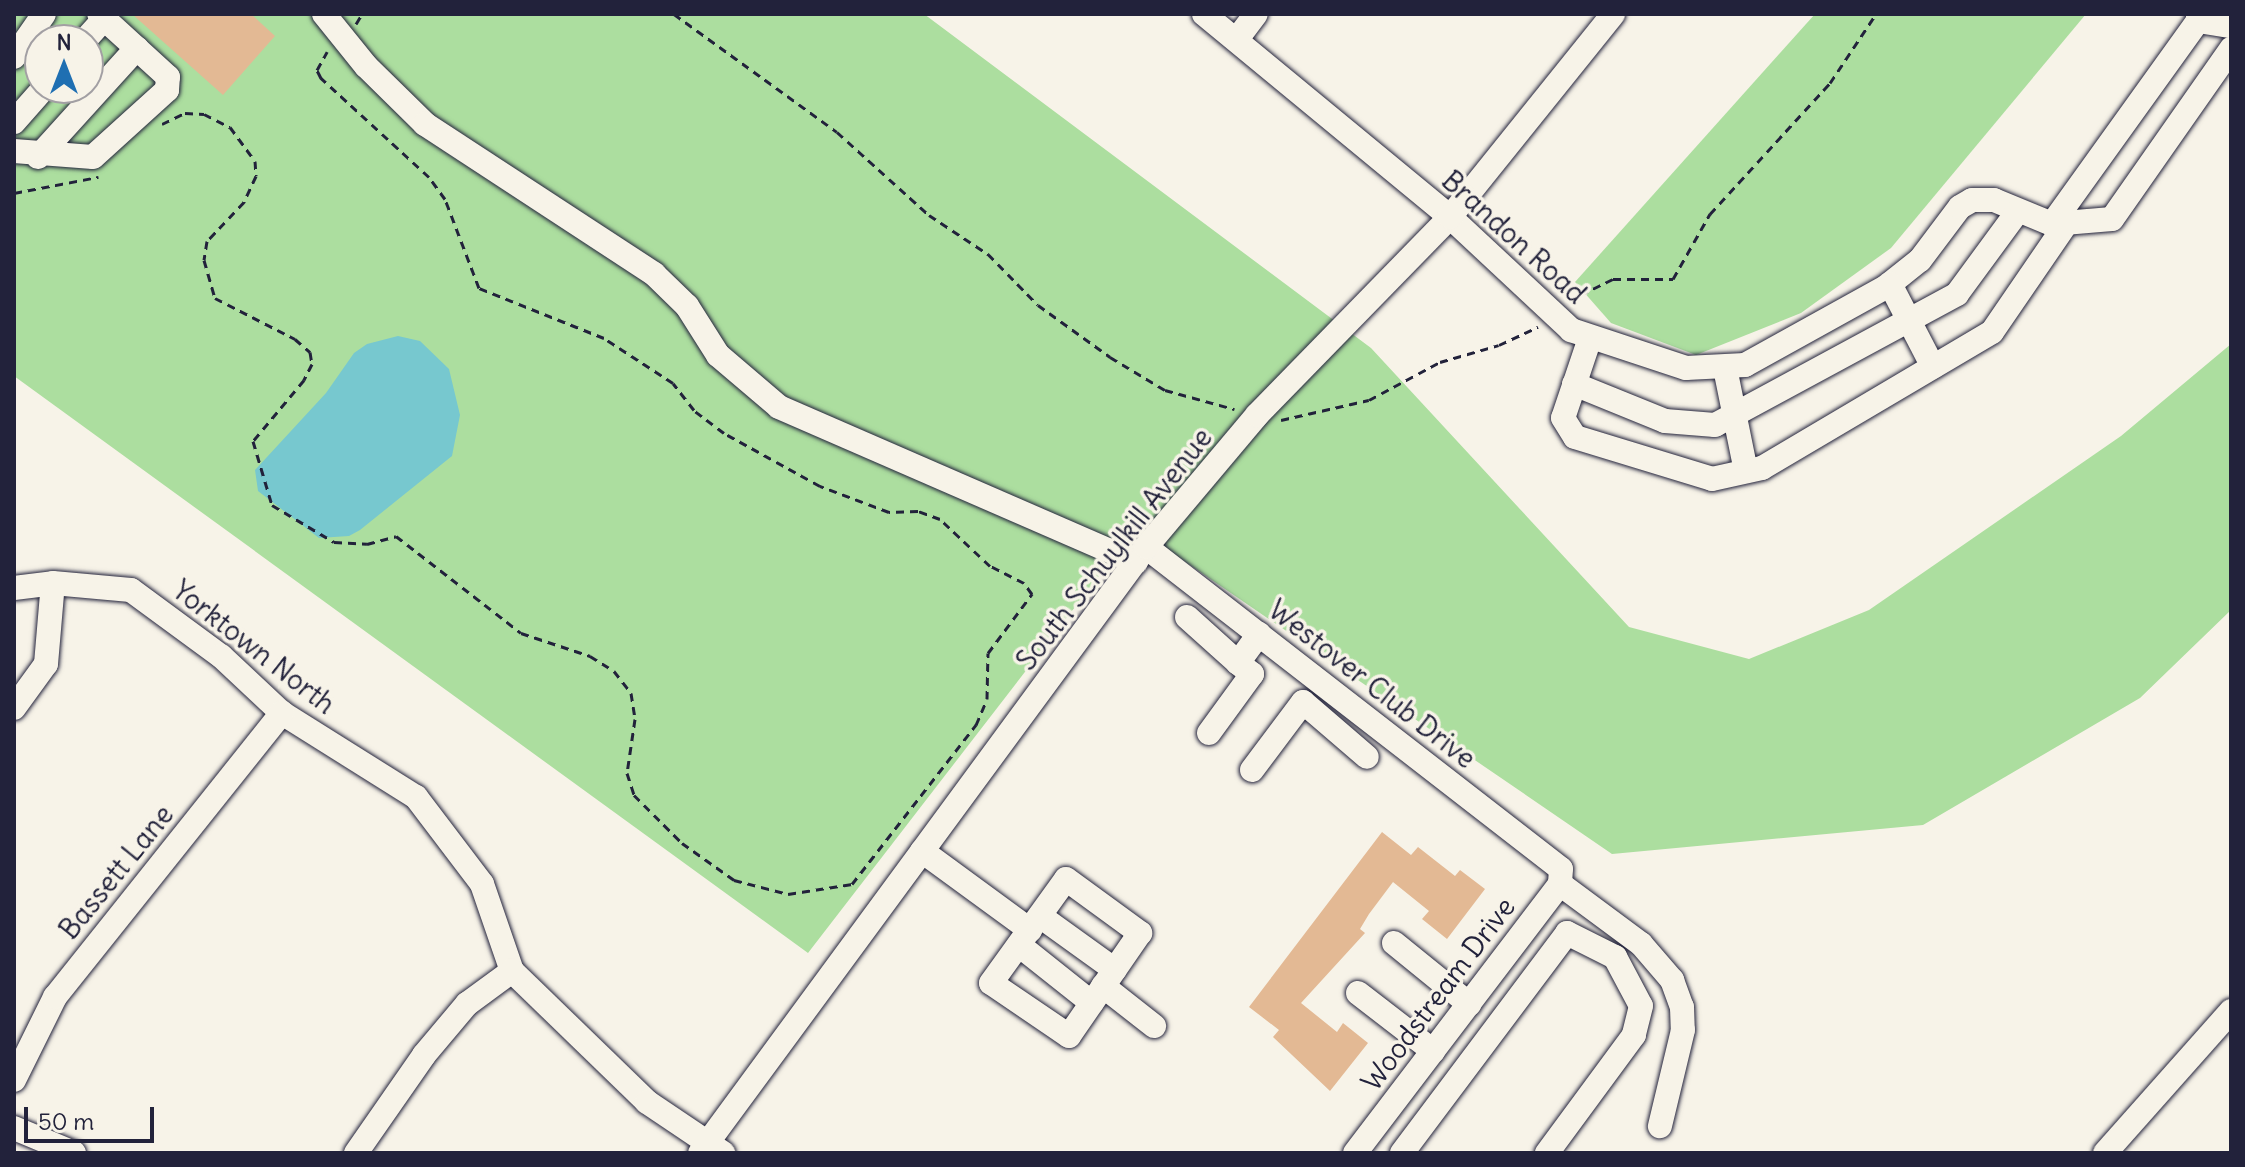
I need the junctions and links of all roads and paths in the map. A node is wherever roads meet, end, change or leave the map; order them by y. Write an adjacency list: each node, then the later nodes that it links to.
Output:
1 (44, 14): 16 (street)
2 (324, 14): 12 (street, Westover Club Drive)
3 (362, 14): 12 (path)
4 (674, 14): 34 (path)
5 (1204, 14): 13 (street, Brandon Road)
6 (1256, 14): 13 (street)
7 (1613, 14): 25 (street, South Schuylkill Avenue)
8 (1876, 14): 28 (path)
9 (101, 16): 14 (street)
10 (2198, 18): 11 (street); 26 (street)
11 (2231, 26)
12 (342, 37): 19 (path); 37 (street, Westover Club Drive)
13 (1237, 39): 25 (street, Brandon Road)
14 (137, 48): 21 (street); 21 (street)
15 (2231, 49): 26 (street, Brandon Road)
16 (14, 57)
17 (30, 104): 18 (street)
18 (14, 122)
19 (155, 130)
20 (14, 151): 21 (street)
21 (38, 157)
22 (104, 173): 23 (path)
23 (14, 193)
24 (2018, 211): 26 (street, Brandon Road); 27 (street, Brandon Road); 29 (street)
25 (1450, 217): 28 (street, Brandon Road); 34 (street, South Schuylkill Avenue)
26 (2059, 224): 31 (street)
27 (1890, 284): 29 (street); 32 (street, Brandon Road)
28 (1554, 314): 30 (street, Brandon Road); 34 (path)
29 (1910, 321): 31 (street); 35 (street)
30 (1590, 338): 32 (street, Brandon Road); 33 (street)
31 (1933, 367): 36 (street)
32 (1725, 368): 35 (street)
33 (1574, 384): 35 (street); 36 (street)
34 (1257, 415): 37 (street, South Schuylkill Avenue)
35 (1735, 417): 36 (street)
36 (1746, 471)
37 (1141, 554): 41 (street, Westover Club Drive); 50 (street, South Schuylkill Avenue)
38 (53, 583): 39 (street, Yorktown North); 44 (street); 46 (street, Yorktown North)
39 (14, 588)
40 (1187, 617): 42 (street)
41 (1259, 634): 42 (street); 43 (street, Westover Club Drive)
42 (1238, 663): 47 (street)
43 (1330, 689): 45 (street); 51 (street, Westover Club Drive)
44 (14, 708)
45 (1314, 711): 48 (street); 49 (street)
46 (282, 713): 54 (street, Yorktown North); 62 (street, Bassett Lane)
47 (1209, 733)
48 (1367, 757)
49 (1252, 770)
50 (922, 851): 52 (street); 65 (street, South Schuylkill Avenue)
51 (1560, 876): 57 (street, Woodstream Drive); 63 (street, Westover Club Drive)
52 (1029, 930): 55 (street); 55 (street); 55 (street); 55 (street)
53 (1394, 943): 57 (street)
54 (512, 971): 65 (street, Yorktown North); 67 (street)
55 (1103, 986): 60 (street)
56 (1358, 993): 61 (street)
57 (1474, 997): 58 (street); 61 (street, Woodstream Drive)
58 (1509, 1008): 69 (street); 70 (street)
59 (2230, 1013): 71 (street)
60 (1154, 1026)
61 (1433, 1051): 68 (street, Woodstream Drive)
62 (14, 1080)
63 (1660, 1126)
64 (14, 1128): 66 (street)
65 (710, 1149)
66 (74, 1153)
67 (356, 1153)
68 (1355, 1153)
69 (1402, 1153)
70 (1547, 1153)
71 (2105, 1153)

